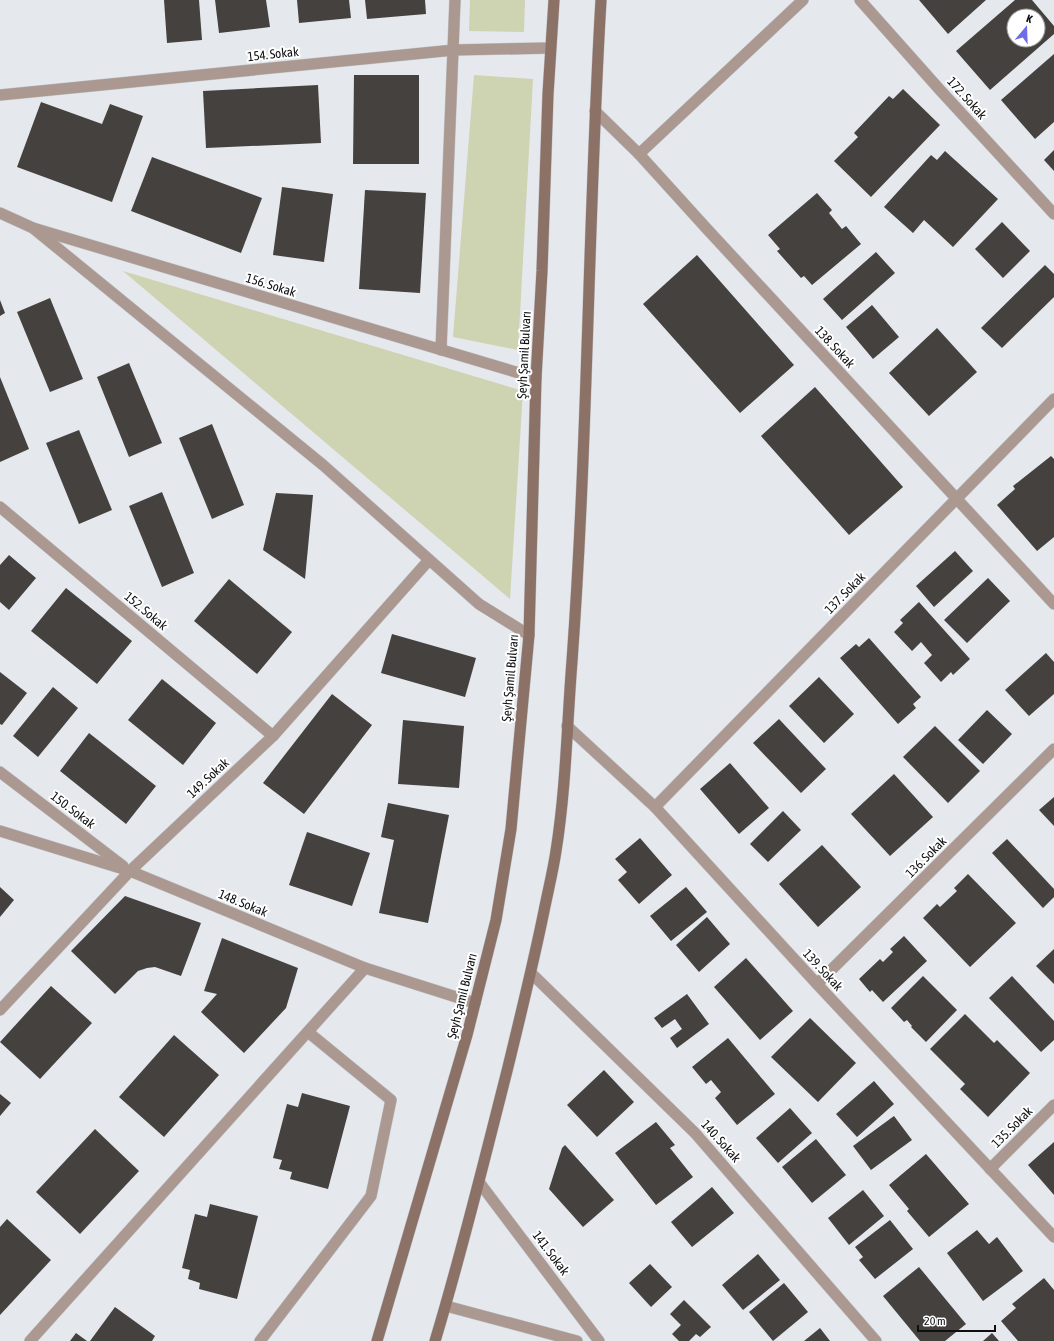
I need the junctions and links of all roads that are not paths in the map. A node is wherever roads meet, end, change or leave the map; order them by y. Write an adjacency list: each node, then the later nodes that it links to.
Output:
1 (455, 0): 7 (street)
2 (554, 0): 6 (main road, Şeyh Şamil Bulvarı)
3 (601, 0): 9 (main road)
4 (803, 0): 10 (street)
5 (860, 0): 12 (street, 172. Sokak)
6 (550, 48): 7 (street, 154. Sokak); 15 (main road, Şeyh Şamil Bulvarı)
7 (454, 50): 8 (street, 154. Sokak); 14 (street)
8 (0, 95)
9 (595, 111): 10 (street, 138. Sokak); 22 (main road)
10 (639, 154): 17 (street, 138. Sokak)
11 (0, 213): 13 (street, 156. Sokak)
12 (1054, 214)
13 (33, 228): 14 (street, 156. Sokak); 19 (street)
14 (441, 350): 15 (street, 156. Sokak)
15 (536, 378): 21 (main road, Şeyh Şamil Bulvarı)
16 (1054, 399): 17 (street, 137. Sokak)
17 (956, 499): 20 (street, 138. Sokak); 26 (street, 137. Sokak)
18 (0, 508): 23 (street, 152. Sokak)
19 (430, 560): 21 (street); 23 (street, 149. Sokak)
20 (1054, 604)
21 (529, 634): 32 (main road, Şeyh Şamil Bulvarı)
22 (567, 726): 26 (street, 139. Sokak); 30 (main road)
23 (273, 736): 28 (street, 149. Sokak)
24 (1054, 749): 31 (street, 136. Sokak)
25 (0, 772): 28 (street, 150. Sokak)
26 (655, 807): 31 (street, 139. Sokak)
27 (0, 831): 28 (street, 148. Sokak)
28 (130, 871): 29 (street, 148. Sokak); 33 (street, 149. Sokak)
29 (365, 968): 32 (street, 148. Sokak); 34 (street)
30 (531, 973): 37 (main road); 46 (street, 140. Sokak)
31 (817, 984): 36 (street, 139. Sokak)
32 (475, 1004): 42 (main road, Şeyh Şamil Bulvarı)
33 (0, 1010)
34 (308, 1032): 40 (street); 41 (street)
35 (1054, 1105): 36 (street, 135. Sokak)
36 (990, 1169): 38 (street, 139. Sokak)
37 (479, 1182): 39 (main road); 45 (street, 141. Sokak)
38 (1054, 1237)
39 (446, 1306): 43 (main road); 44 (street)
40 (30, 1341)
41 (260, 1341)
42 (377, 1341)
43 (435, 1341)
44 (577, 1341)
45 (599, 1341)
46 (876, 1341)

